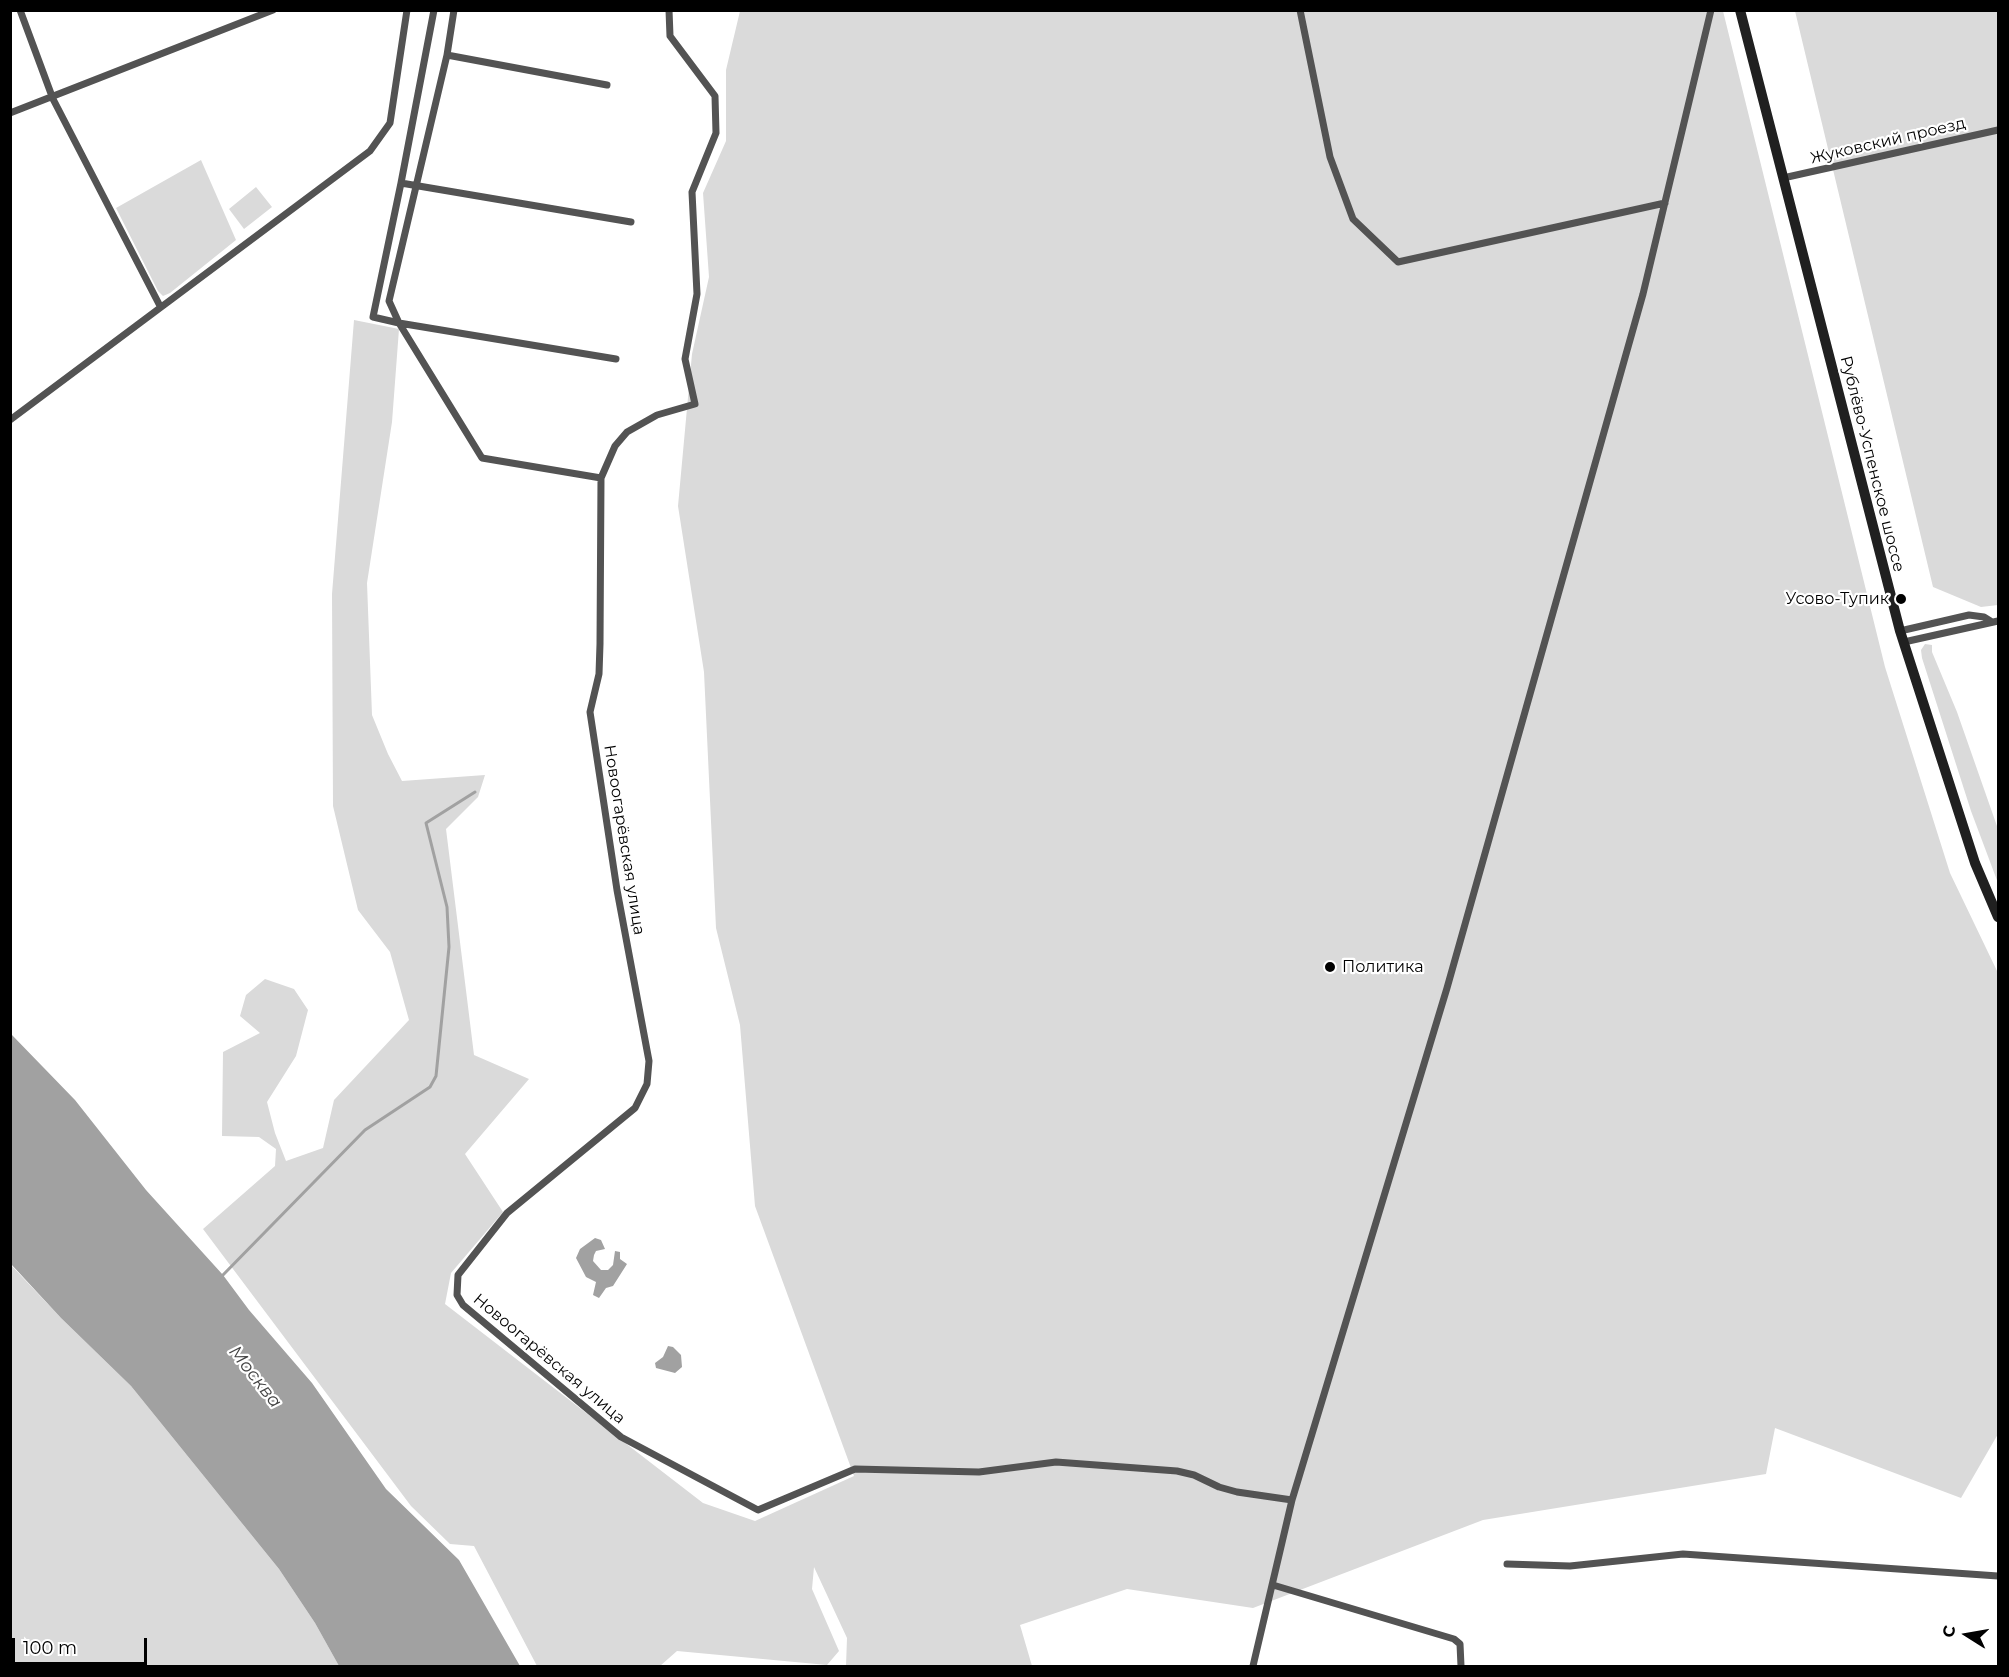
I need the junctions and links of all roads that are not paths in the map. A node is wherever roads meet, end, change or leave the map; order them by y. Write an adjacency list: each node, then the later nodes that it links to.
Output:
1 (20, 10): 12 (street)
2 (273, 10): 12 (street)
3 (406, 10): 20 (street)
4 (434, 10): 16 (street)
5 (454, 10): 10 (street)
6 (669, 10): 24 (street, Новоогарёвская улица)
7 (1300, 10): 18 (street)
8 (1712, 10): 18 (street)
9 (1740, 10): 15 (main road, Рублёво-Успенское шоссе)
10 (447, 55): 11 (street); 17 (street)
11 (607, 85)
12 (53, 99): 13 (street); 20 (street)
13 (10, 113)
14 (1998, 130): 15 (street, Жуковский проезд)
15 (1783, 178): 26 (main road, Рублёво-Успенское шоссе)
16 (401, 183): 17 (street); 21 (street)
17 (415, 184): 19 (street); 21 (street)
18 (1665, 203): 28 (street)
19 (631, 222)
20 (160, 306): 23 (street)
21 (399, 323): 22 (street); 24 (street)
22 (616, 359)
23 (10, 420)
24 (601, 478): 28 (street, Новоогарёвская улица)
25 (1995, 621): 26 (street); 26 (street)
26 (1902, 637): 27 (main road, Рублёво-Успенское шоссе)
27 (1998, 917)
28 (1292, 1500): 31 (street)
29 (1507, 1564): 30 (street)
30 (1998, 1576)
31 (1273, 1585): 32 (street); 33 (street)
32 (1253, 1666)
33 (1461, 1666)

